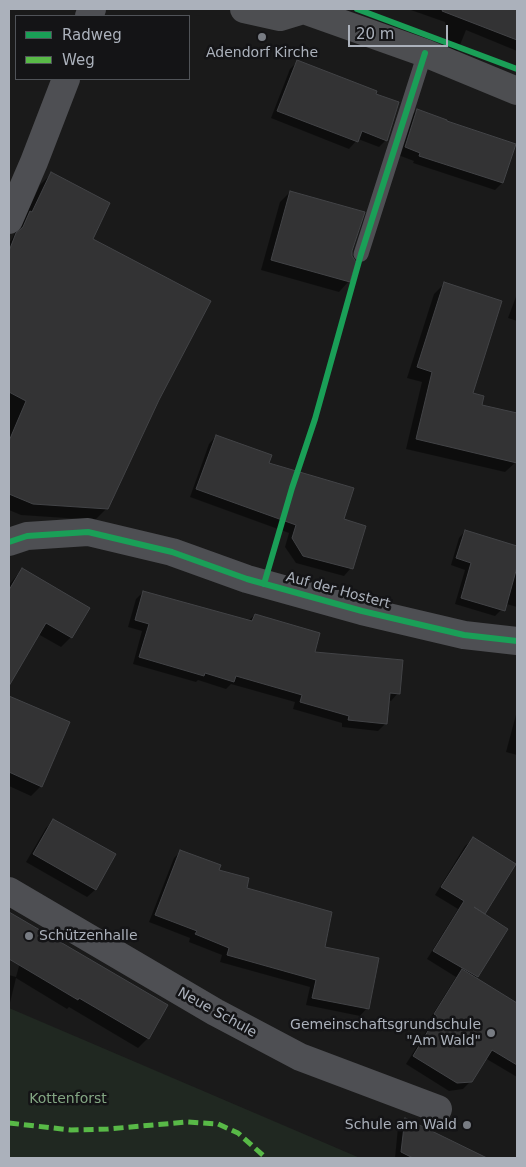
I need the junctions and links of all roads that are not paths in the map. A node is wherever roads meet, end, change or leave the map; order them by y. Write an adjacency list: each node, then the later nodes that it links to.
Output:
1 (244, 9): 2 (main road)
2 (302, 10): 3 (main road)
3 (425, 53): 5 (main road); 7 (lane)
4 (66, 80): 6 (street)
5 (517, 90)
6 (9, 220)
7 (361, 254)
8 (9, 542): 9 (street, Auf der Hostert)
9 (517, 641)
10 (9, 891): 11 (street, Neue Schule)
11 (438, 1109)

